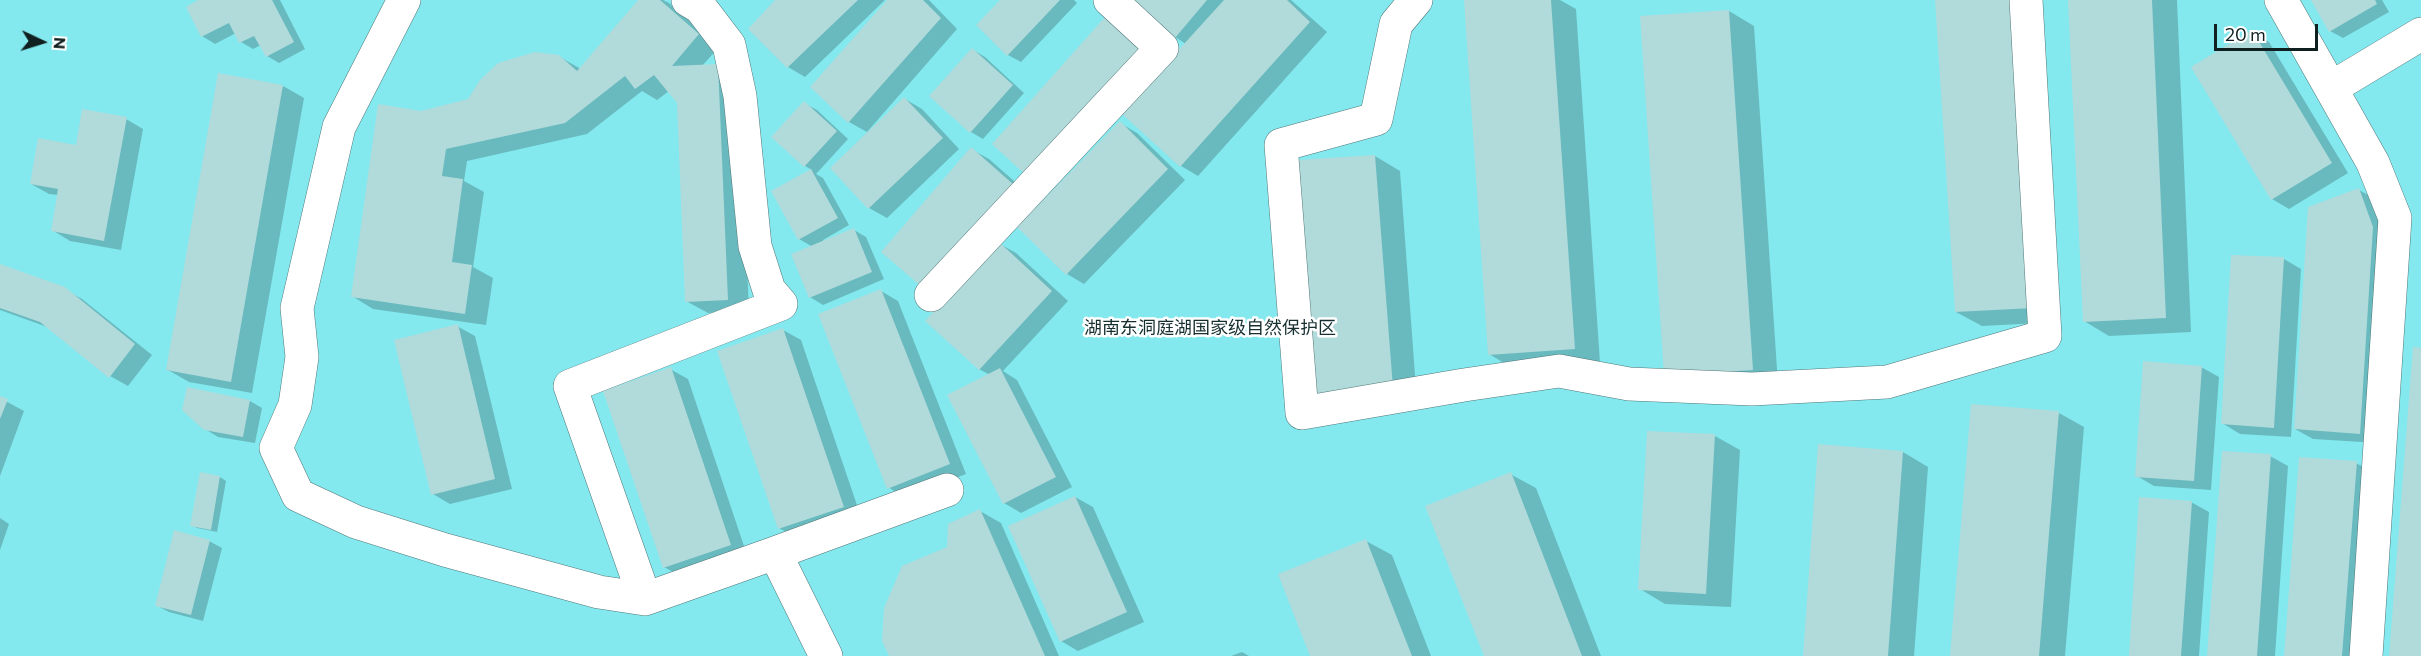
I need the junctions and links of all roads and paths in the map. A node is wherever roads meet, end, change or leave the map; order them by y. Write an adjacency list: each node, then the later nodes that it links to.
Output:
1 (404, 0): 14 (street)
2 (688, 0): 14 (street)
3 (1110, 0): 11 (street)
4 (1416, 0): 5 (street)
5 (2026, 0)
6 (2281, 0): 8 (street)
7 (2421, 34): 8 (street)
8 (2331, 88): 9 (street)
9 (2388, 201): 10 (street); 16 (street)
10 (2421, 219)
11 (931, 295)
12 (947, 490): 13 (street)
13 (775, 553): 14 (street); 15 (street)
14 (645, 599)
15 (826, 656)
16 (2366, 656)

